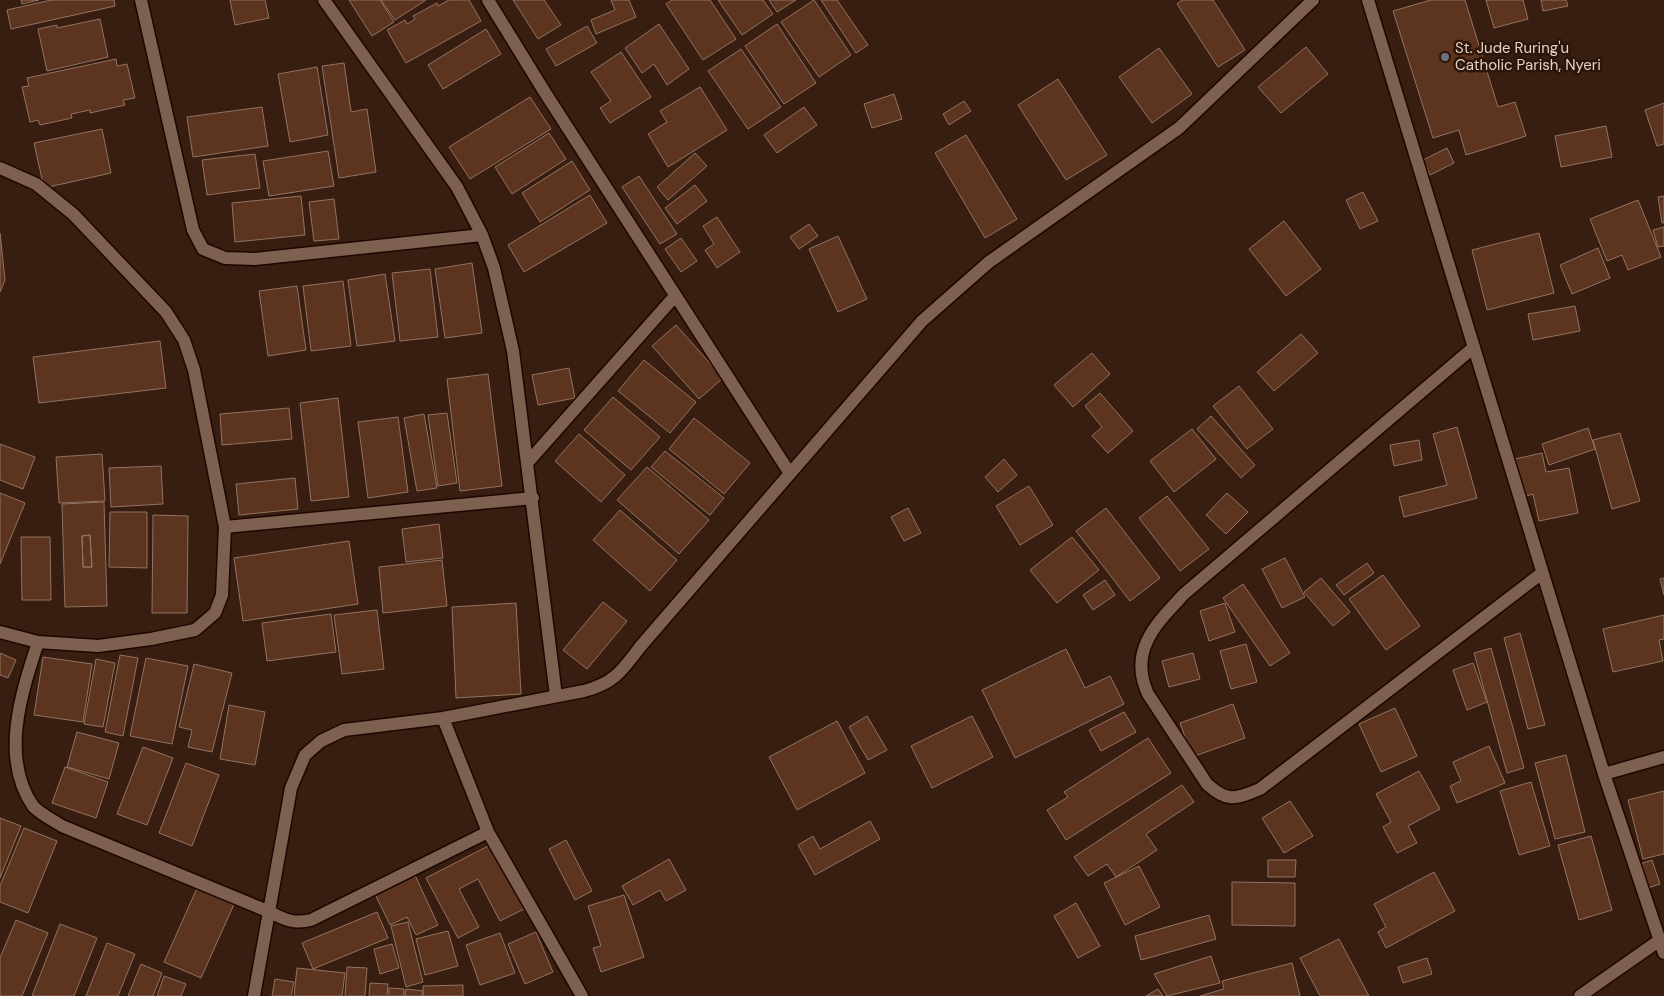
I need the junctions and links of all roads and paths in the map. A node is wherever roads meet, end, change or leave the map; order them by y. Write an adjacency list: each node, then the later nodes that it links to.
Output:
1 (141, 0): 7 (street)
2 (324, 0): 7 (street)
3 (488, 0): 8 (street)
4 (1313, 0): 11 (street)
5 (1368, 0): 9 (street)
6 (0, 168): 13 (street)
7 (482, 235): 10 (street)
8 (675, 296): 10 (street); 11 (street)
9 (1474, 347): 14 (street); 14 (street)
10 (528, 462): 12 (street)
11 (789, 472): 17 (street)
12 (533, 498): 13 (street); 17 (street)
13 (225, 527): 16 (street)
14 (1542, 573): 20 (street)
15 (0, 632): 16 (street)
16 (38, 642): 22 (street)
17 (556, 696): 18 (street)
18 (443, 718): 21 (street); 22 (street)
19 (1664, 757): 20 (street)
20 (1604, 774): 23 (street)
21 (488, 832): 22 (street); 26 (street)
22 (270, 912): 25 (street)
23 (1660, 940): 24 (street); 27 (street)
24 (1664, 953)
25 (254, 996)
26 (582, 996)
27 (1580, 996)

